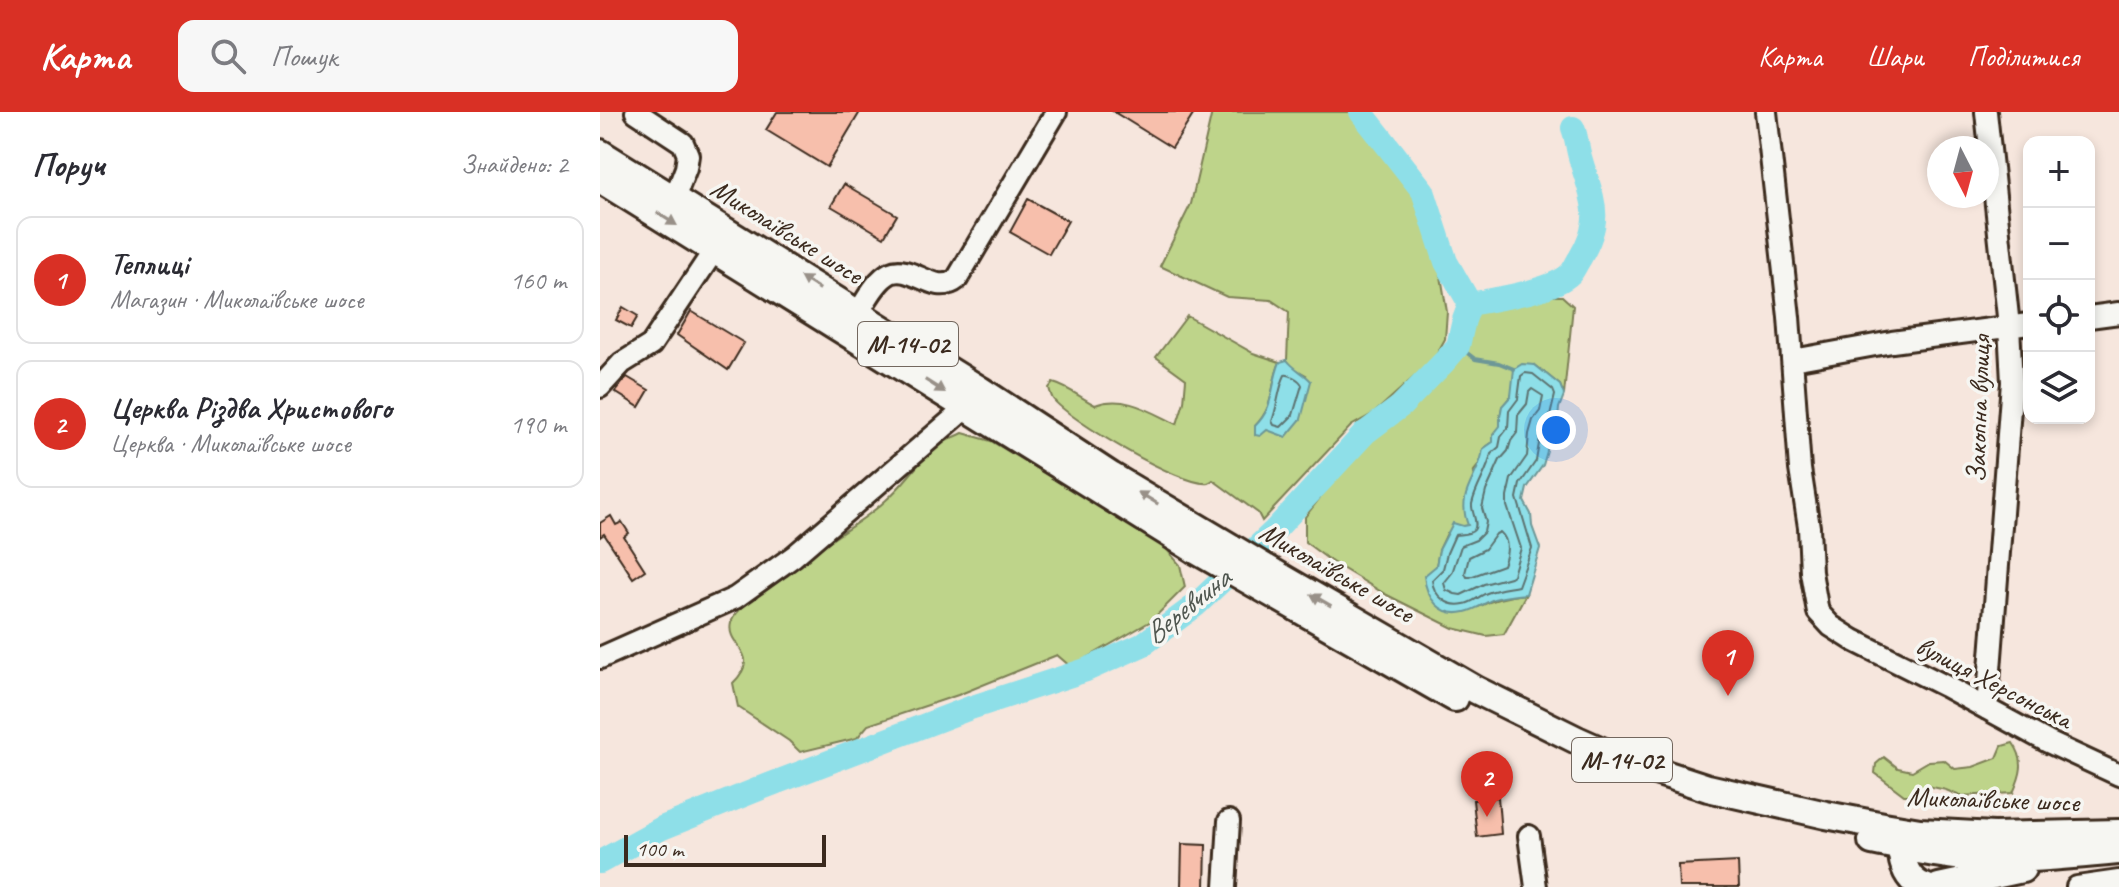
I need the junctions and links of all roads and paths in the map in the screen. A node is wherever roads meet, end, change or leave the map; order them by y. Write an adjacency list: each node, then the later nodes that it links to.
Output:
1 (636, 112): 7 (street)
2 (1056, 112): 9 (street)
3 (1766, 112): 13 (street)
4 (1986, 112): 12 (street, Закопна вулиця)
5 (600, 153): 7 (main road, Миколаївське шосе / М-14-02)
6 (600, 179): 8 (main road, Миколаївське шосе / М-14-02, one-way to 8)
7 (674, 199): 9 (main road, Миколаївське шосе / М-14-02, one-way to 7)
8 (715, 249): 14 (street); 15 (main road, Миколаївське шосе / М-14-02, one-way to 15)
9 (858, 313): 16 (main road, Миколаївське шосе / М-14-02, one-way to 9)
10 (2119, 313): 11 (street)
11 (2095, 316)
12 (2019, 325): 13 (street); 19 (street, Закопна вулиця)
13 (1793, 360): 19 (street, вулиця Херсонська)
14 (600, 387)
15 (967, 407): 16 (main road, Миколаївське шосе / М-14-02); 18 (street)
16 (1204, 543): 17 (main road, Миколаївське шосе / М-14-02)
17 (1276, 586): 23 (main road, Миколаївське шосе / М-14-02, one-way to 17); 24 (main road, Миколаївське шосе / М-14-02)
18 (600, 658)
19 (1987, 709): 20 (street, вулиця Херсонська)
20 (2119, 775)
21 (1229, 821): 26 (street)
22 (1529, 836): 27 (street)
23 (2109, 843): 24 (main road, Миколаївське шосе); 29 (main road)
24 (1902, 847): 28 (main road)
25 (2119, 881): 30 (street)
26 (1225, 887)
27 (1536, 887)
28 (1925, 887)
29 (1939, 887)
30 (2077, 887)

